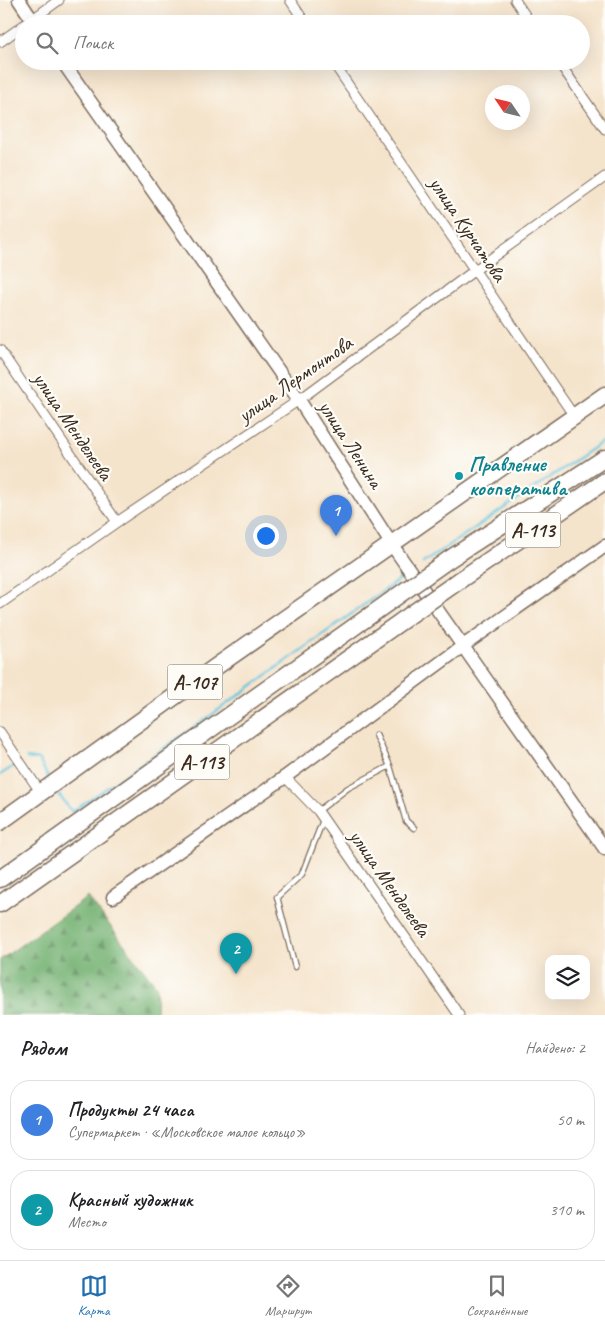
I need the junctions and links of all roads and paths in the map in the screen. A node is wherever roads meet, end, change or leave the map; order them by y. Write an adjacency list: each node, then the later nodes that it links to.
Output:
1 (19, 0): 5 (street)
2 (59, 0): 6 (street)
3 (290, 0): 7 (street)
4 (515, 0): 8 (street)
5 (26, 15)
6 (39, 15)
7 (300, 15)
8 (525, 15)
9 (15, 32): 10 (street)
10 (0, 42)
11 (68, 70): 19 (street, улица Ленина)
12 (338, 70): 16 (street, улица Курчатова)
13 (564, 70): 14 (street)
14 (605, 129)
15 (605, 177): 16 (street, улица Лермонтова)
16 (475, 270): 19 (street, улица Лермонтова); 20 (street, улица Курчатова)
17 (0, 350): 23 (street, улица Менделеева)
18 (605, 394): 20 (highway, А-107)
19 (299, 400): 23 (street, улица Лермонтова); 24 (street, улица Ленина)
20 (574, 416): 24 (highway, А-107)
21 (605, 458): 37 (highway, А-113, bridge)
22 (605, 481): 39 (highway, А-113, bridge)
23 (117, 522): 26 (street, улица Лермонтова)
24 (392, 545): 27 (street, улица Ленина); 32 (highway, А-107)
25 (605, 546): 27 (street)
26 (0, 604)
27 (463, 646): 31 (street); 36 (street, улица Ленина)
28 (0, 732): 32 (street)
29 (376, 735): 30 (lane)
30 (390, 766): 33 (lane); 35 (lane)
31 (285, 777): 33 (street, улица Менделеева); 38 (street)
32 (41, 792): 34 (highway, А-107)
33 (321, 814): 40 (lane); 41 (street, улица Менделеева)
34 (0, 822)
35 (414, 828)
36 (605, 849)
37 (0, 879)
38 (113, 897)
39 (0, 904)
40 (295, 967)
41 (460, 1015)

